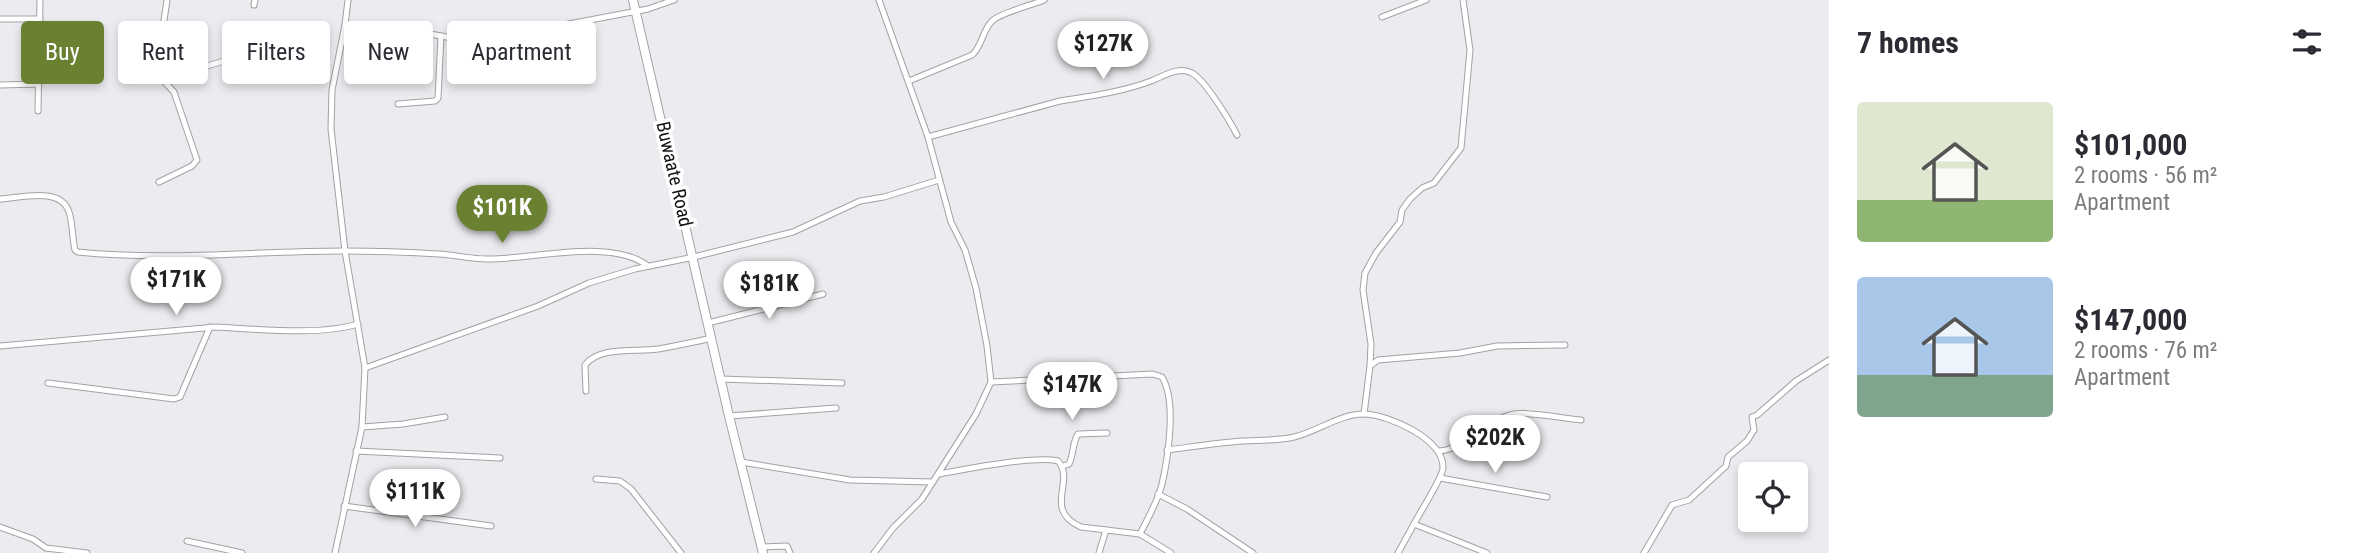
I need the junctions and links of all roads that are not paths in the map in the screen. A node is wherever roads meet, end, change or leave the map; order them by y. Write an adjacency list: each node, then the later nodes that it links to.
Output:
1 (40, 0): 13 (street)
2 (167, 0): 14 (street)
3 (348, 0): 15 (street)
4 (633, 0): 10 (street, Buwaate Road)
5 (674, 0): 10 (street)
6 (879, 0): 21 (street)
7 (1044, 0): 21 (street)
8 (1426, 0): 11 (street)
9 (1463, 0): 43 (street)
10 (637, 12): 16 (street); 33 (street, Buwaate Road)
11 (1382, 17)
12 (0, 19): 13 (street)
13 (40, 19)
14 (164, 21)
15 (345, 21)
16 (587, 21)
17 (344, 30): 32 (street)
18 (433, 34): 19 (street)
19 (441, 36): 20 (street); 25 (street)
20 (447, 37)
21 (909, 81): 28 (street)
22 (38, 84): 24 (street); 26 (street)
23 (167, 84): 30 (street)
24 (0, 85)
25 (398, 104)
26 (38, 111)
27 (1237, 135): 28 (street)
28 (928, 137): 29 (street)
29 (939, 180): 33 (street); 46 (street)
30 (159, 182)
31 (0, 199): 32 (street)
32 (345, 251): 34 (street); 36 (street)
33 (694, 257): 34 (street); 37 (street, Buwaate Road)
34 (648, 266): 44 (street)
35 (823, 294): 37 (street)
36 (358, 324): 38 (street); 44 (street)
37 (708, 324): 39 (street, Buwaate Road)
38 (209, 327): 41 (street); 47 (street)
39 (712, 338): 45 (street, Buwaate Road); 49 (street)
40 (1565, 345): 43 (street)
41 (0, 346)
42 (1829, 360): 89 (street)
43 (1370, 366): 51 (street)
44 (365, 369): 55 (street)
45 (721, 379): 48 (street); 52 (street, Buwaate Road)
46 (991, 382): 57 (street); 63 (street)
47 (48, 383)
48 (842, 383)
49 (586, 391)
50 (836, 408): 52 (street)
51 (1364, 414): 57 (street); 59 (street)
52 (729, 415): 61 (street, Buwaate Road)
53 (445, 417): 55 (street)
54 (1581, 420): 59 (street)
55 (362, 427): 58 (street)
56 (1107, 433): 62 (street)
57 (1167, 450): 67 (street)
58 (356, 451): 60 (street); 69 (street)
59 (1439, 451): 64 (street)
60 (500, 458)
61 (741, 462): 66 (street); 77 (street, Buwaate Road)
62 (1063, 466): 63 (street); 73 (street)
63 (939, 474): 66 (street)
64 (1440, 478): 68 (street); 70 (street)
65 (596, 479): 81 (street)
66 (933, 482): 83 (street)
67 (1158, 494): 74 (street); 86 (street)
68 (1547, 497)
69 (344, 506): 71 (street); 80 (street)
70 (1414, 524): 87 (street); 88 (street)
71 (491, 526)
72 (0, 527): 76 (street)
73 (1106, 530): 74 (street); 84 (street)
74 (1140, 534): 85 (street)
75 (187, 541): 79 (street)
76 (44, 550): 78 (street)
77 (762, 550): 82 (street)
78 (86, 553)
79 (242, 553)
80 (335, 553)
81 (681, 553)
82 (790, 553)
83 (874, 553)
84 (1099, 553)
85 (1171, 553)
86 (1253, 553)
87 (1398, 553)
88 (1487, 553)
89 (1644, 553)

